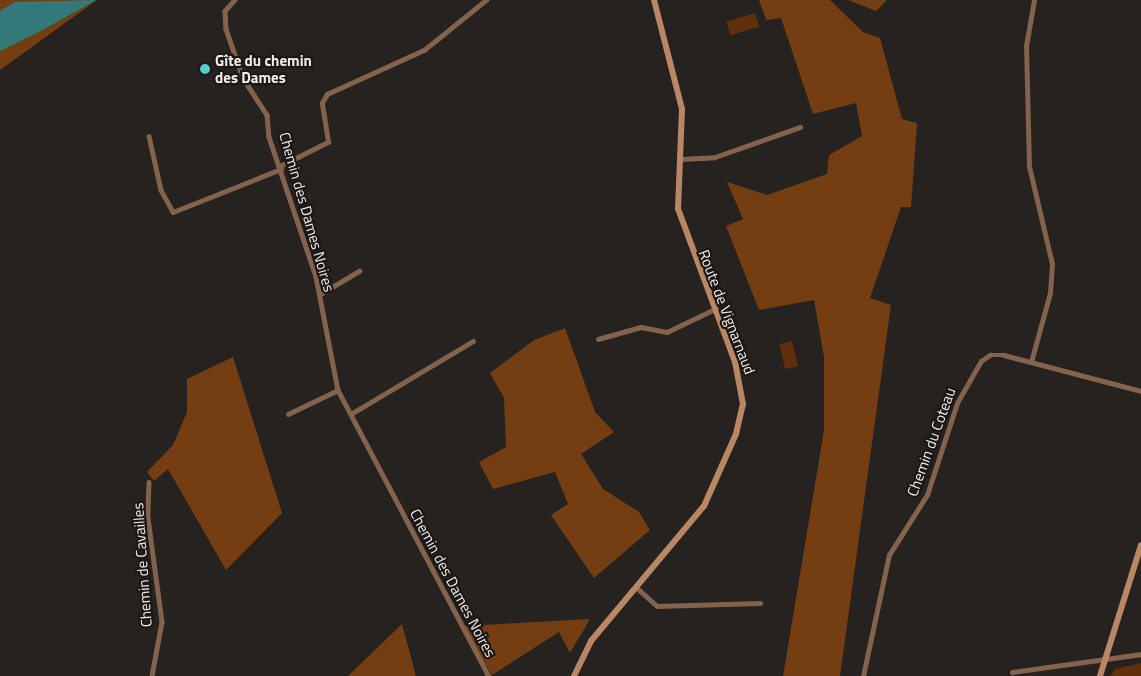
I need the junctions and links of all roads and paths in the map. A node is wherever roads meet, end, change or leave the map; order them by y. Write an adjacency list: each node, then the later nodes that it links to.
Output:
1 (235, 0): 8 (street, Chemin des Dames Noires)
2 (486, 0): 8 (street)
3 (654, 0): 7 (street, Route de Vignarnaud)
4 (1034, 0): 14 (street)
5 (800, 128): 7 (street)
6 (149, 136): 8 (street)
7 (681, 159): 11 (street, Route de Vignarnaud)
8 (280, 167): 10 (street, Chemin des Dames Noires)
9 (359, 271): 10 (street)
10 (319, 295): 15 (street, Chemin des Dames Noires)
11 (716, 309): 12 (street); 21 (street, Route de Vignarnaud)
12 (598, 338)
13 (473, 341): 18 (street)
14 (1031, 362): 16 (street); 29 (street, Chemin du Coteau)
15 (338, 390): 17 (street); 18 (street, Chemin des Dames Noires)
16 (1141, 391)
17 (288, 414)
18 (351, 414): 27 (street, Chemin des Dames Noires)
19 (149, 482): 26 (street, Chemin de Cavailles)
20 (1141, 545): 24 (street)
21 (636, 587): 22 (street); 28 (street, Route de Vignarnaud)
22 (760, 603)
23 (1141, 654): 24 (street)
24 (1104, 663): 25 (street); 30 (street)
25 (1012, 672)
26 (152, 676)
27 (489, 676)
28 (574, 676)
29 (864, 676)
30 (1100, 676)

